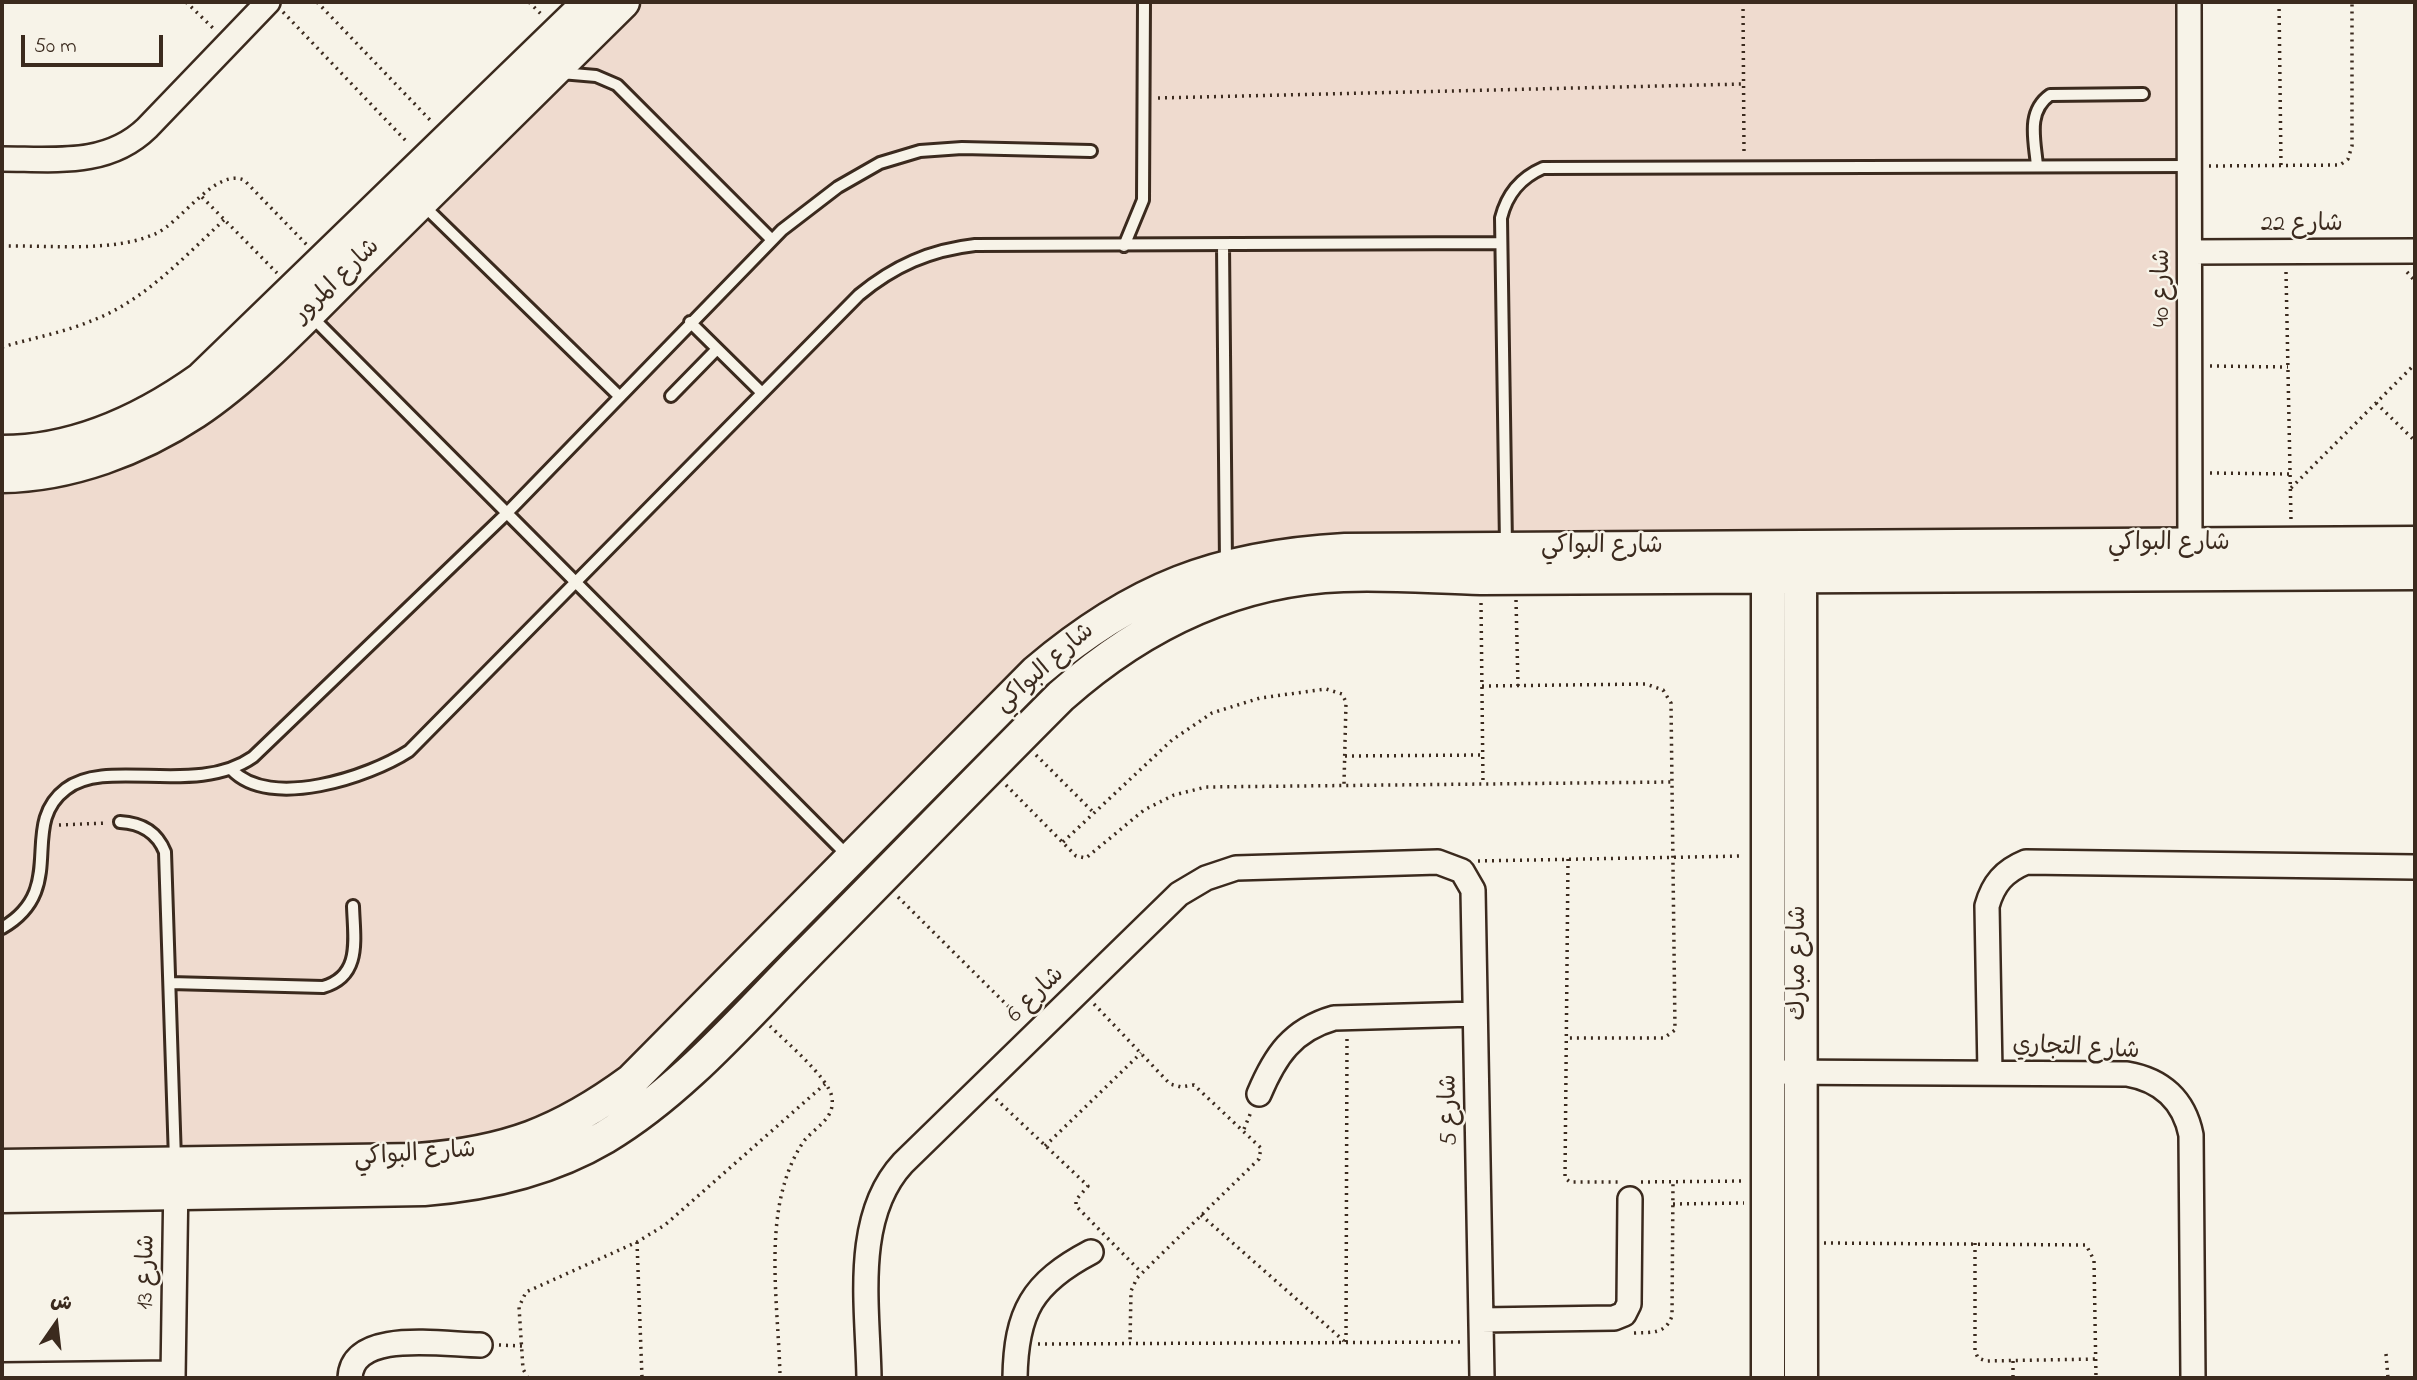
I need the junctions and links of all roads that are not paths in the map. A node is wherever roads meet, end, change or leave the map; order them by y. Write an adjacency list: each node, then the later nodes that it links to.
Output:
1 (268, 2): 10 (street)
2 (590, 2): 6 (street, شارع المرور)
3 (623, 2): 6 (street, شارع المرور)
4 (1144, 2): 17 (lane)
5 (2189, 2): 12 (street, شارع 40)
6 (568, 40): 7 (street, شارع المرور); 20 (street, شارع المرور)
7 (552, 72): 13 (street, شارع المرور); 14 (lane)
8 (2143, 93): 11 (lane)
9 (1091, 151): 14 (lane)
10 (2, 159)
11 (2037, 166): 12 (lane); 15 (lane)
12 (2190, 166): 19 (street, شارع 40)
13 (420, 202): 20 (street, شارع المرور); 24 (lane)
14 (772, 240): 21 (lane)
15 (1501, 243): 16 (lane); 33 (lane)
16 (1223, 245): 17 (lane); 34 (lane)
17 (1124, 246): 23 (lane)
18 (2415, 251): 19 (street, شارع 22)
19 (2190, 252): 30 (street, شارع 40)
20 (298, 300): 26 (street, شارع المرور); 27 (street, شارع المرور); 28 (lane)
21 (690, 322): 22 (lane); 24 (lane)
22 (717, 349): 23 (lane); 25 (lane)
23 (761, 392): 36 (lane)
24 (619, 396): 28 (lane)
25 (671, 396)
26 (2, 452)
27 (2, 476)
28 (506, 514): 36 (lane); 37 (lane)
29 (2415, 543): 30 (street, شارع البواكي)
30 (2190, 559): 31 (street, شارع البواكي); 35 (street, شارع البواكي)
31 (1800, 561): 32 (street, شارع البواكي); 47 (street, شارع مبارك)
32 (1768, 562): 33 (street, شارع البواكي); 46 (street, شارع مبارك)
33 (1511, 563): 34 (street, شارع البواكي); 51 (street, شارع البواكي)
34 (1226, 565): 39 (street, شارع البواكي)
35 (2415, 573)
36 (574, 584): 37 (lane); 39 (lane)
37 (232, 770): 43 (lane)
38 (120, 822): 44 (lane)
39 (850, 858): 51 (street, شارع البواكي)
40 (1438, 862): 45 (street, شارع 5); 60 (street, شارع 6)
41 (2415, 867): 48 (street)
42 (353, 906): 44 (lane)
43 (2, 928)
44 (170, 983): 51 (lane)
45 (1475, 1014): 49 (street); 55 (street, شارع 5)
46 (1768, 1072): 47 (street, شارع التجاري); 63 (street, شارع مبارك)
47 (1800, 1072): 48 (street, شارع التجاري); 64 (street, شارع مبارك)
48 (1990, 1073): 65 (street, شارع التجاري)
49 (1259, 1094)
50 (2, 1167): 51 (street, شارع البواكي)
51 (176, 1180): 52 (street, شارع البواكي); 58 (street, شارع 13)
52 (2, 1196)
53 (1630, 1199): 55 (street)
54 (1091, 1252): 61 (street)
55 (1481, 1331): 62 (street, شارع 5)
56 (480, 1345): 59 (street)
57 (2, 1375): 58 (street)
58 (173, 1376)
59 (350, 1378)
60 (869, 1378)
61 (1015, 1378)
62 (1482, 1378)
63 (1768, 1378)
64 (1801, 1378)
65 (2193, 1378)

